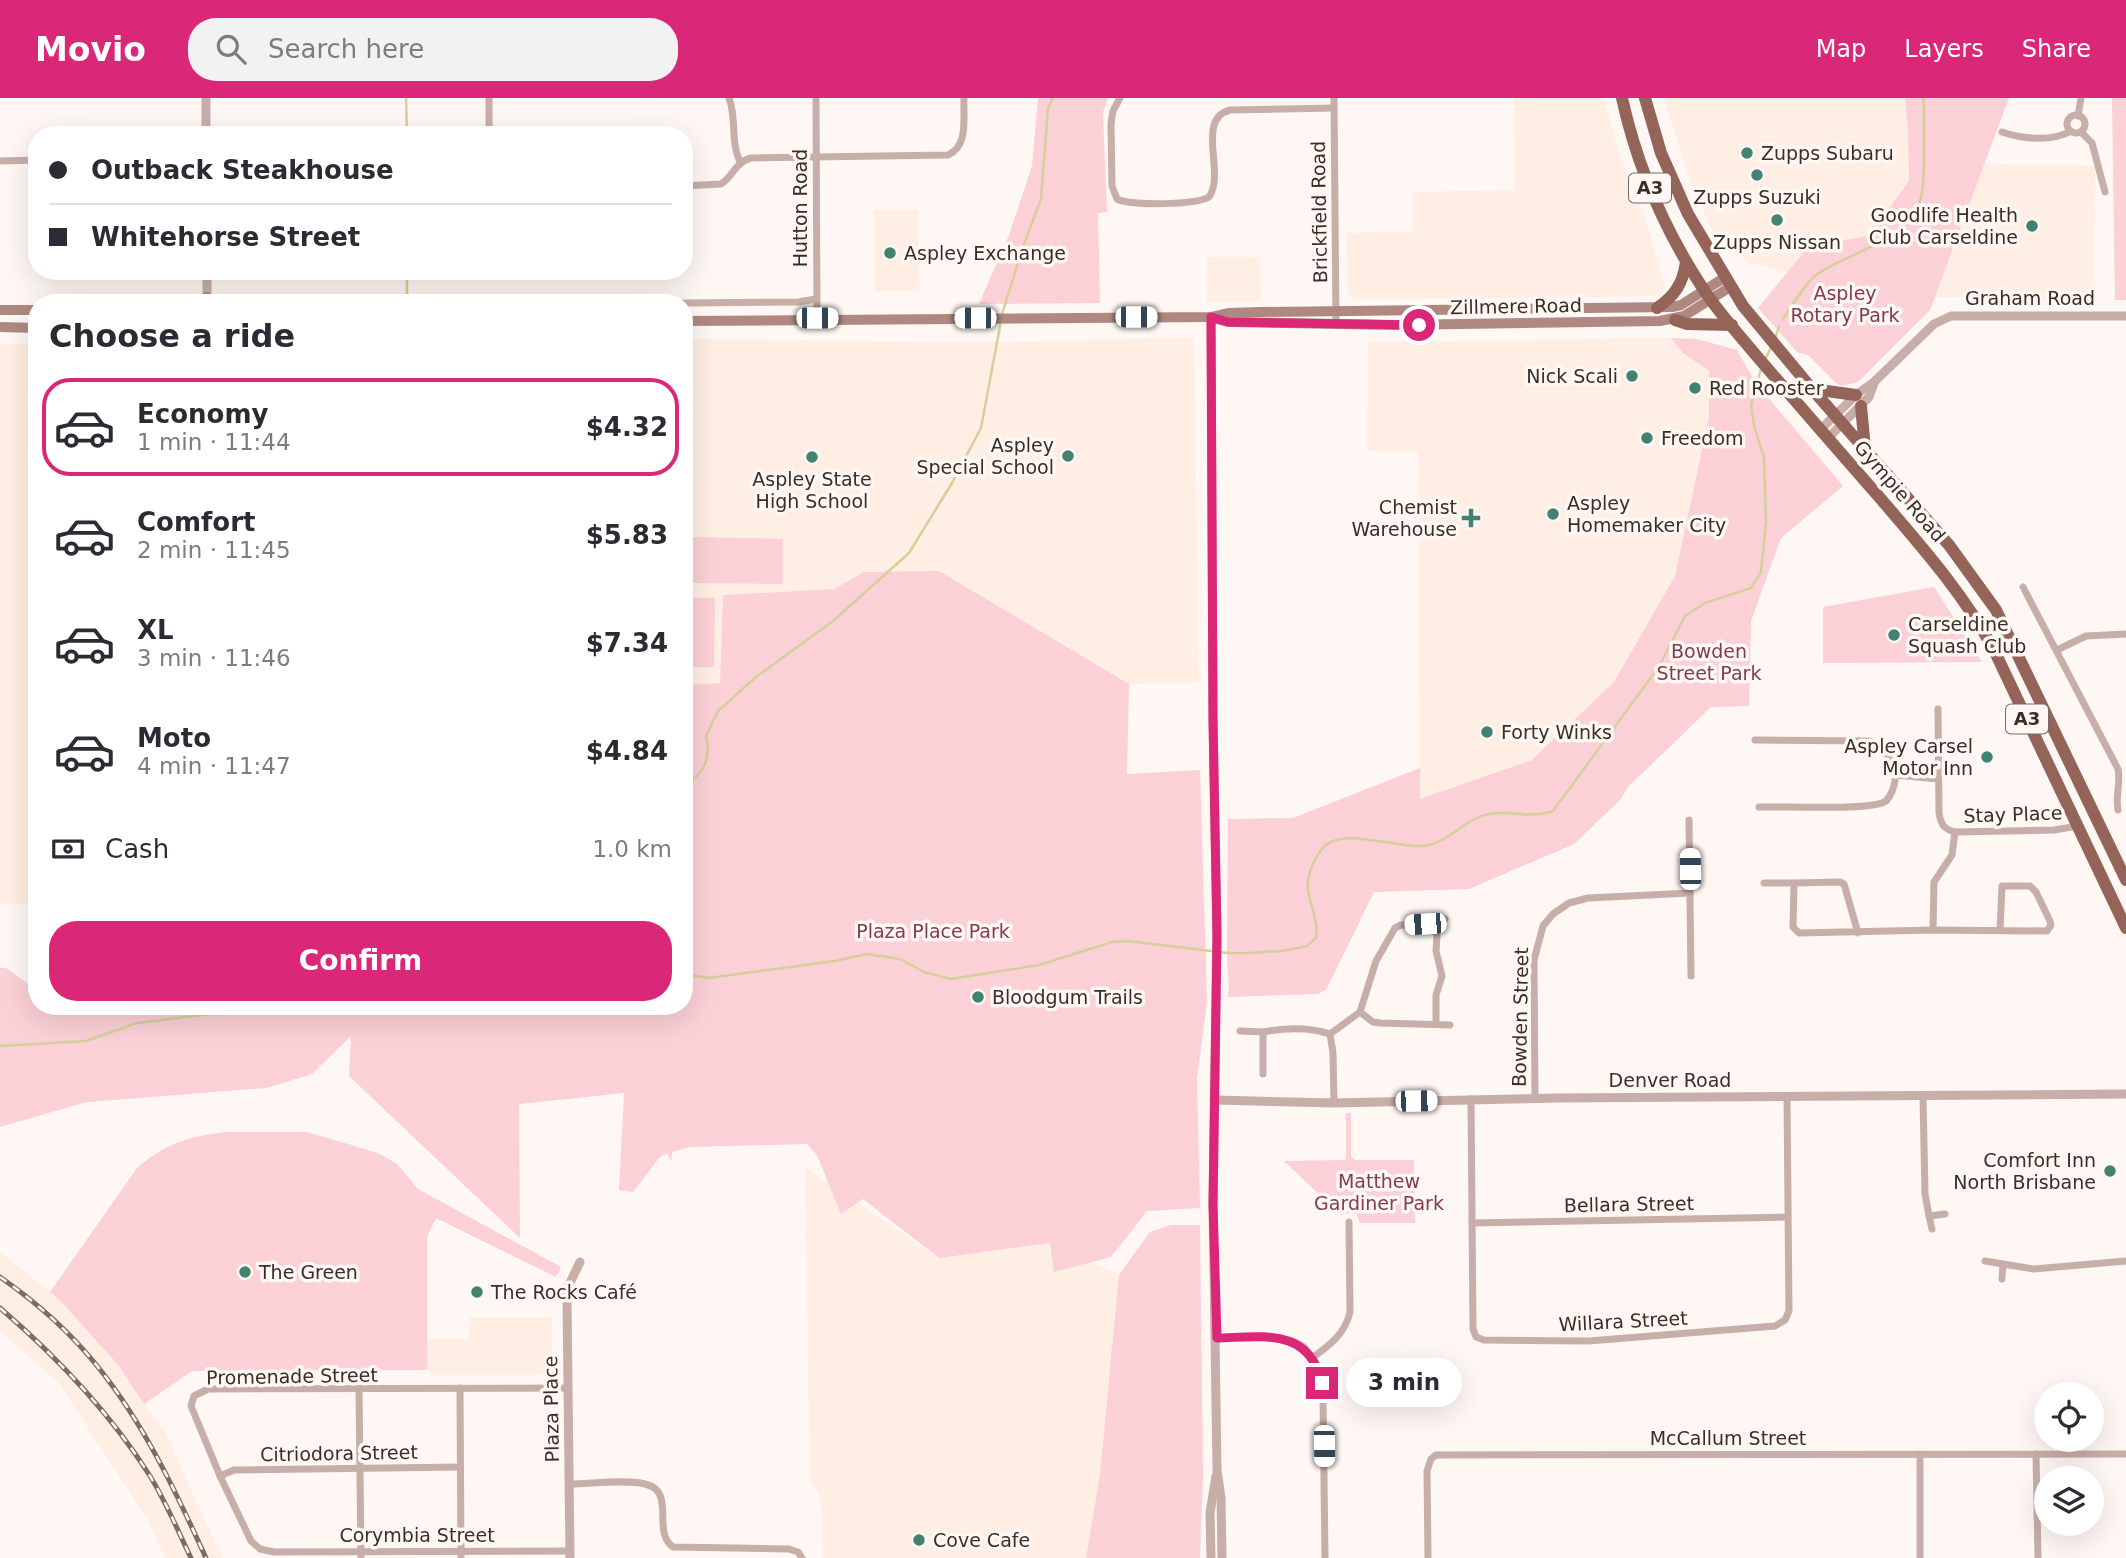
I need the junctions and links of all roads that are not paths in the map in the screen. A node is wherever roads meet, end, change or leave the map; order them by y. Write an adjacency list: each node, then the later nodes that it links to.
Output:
1 (206, 98): 13 (street)
2 (489, 98): 14 (street)
3 (729, 98): 21 (street)
4 (816, 98): 18 (street, Hutton Road)
5 (964, 98): 18 (street)
6 (1120, 98): 11 (street)
7 (1334, 98): 11 (street, Brickfield Road)
8 (1622, 98): 24 (highway, Gympie Road / A3)
9 (1644, 98): 25 (highway, Gympie Road / A3)
10 (2081, 98): 12 (street)
11 (1334, 108): 32 (street, Brickfield Road)
12 (2078, 116): 15 (street); 17 (street)
13 (206, 126)
14 (489, 126)
15 (2071, 131): 16 (street); 17 (street)
16 (2002, 132)
17 (2081, 132): 23 (street)
18 (816, 157): 21 (street); 27 (street, Hutton Road)
19 (28, 160): 20 (street)
20 (0, 161)
21 (740, 162): 22 (street)
22 (693, 186)
23 (2105, 192)
24 (1686, 262): 26 (highway, Gympie Road / A3); 29 (highway)
25 (1727, 282): 26 (main road, Zillmere Road); 42 (highway, Gympie Road / A3)
26 (1707, 295): 29 (main road, Zillmere Road); 36 (main road, Zillmere Road); 39 (highway, Gympie Road / A3)
27 (816, 299): 28 (street); 35 (street, Hutton Road)
28 (693, 303)
29 (1657, 308): 32 (main road, Zillmere Road)
30 (0, 310): 31 (main road)
31 (28, 310)
32 (1336, 312): 34 (main road, Zillmere Road); 38 (street, Brickfield Road)
33 (2126, 316): 43 (street, Graham Road)
34 (1211, 317): 35 (main road, Zillmere Road); 38 (main road, Zillmere Road); 82 (street)
35 (817, 318): 37 (main road, Zillmere Road)
36 (1675, 320): 38 (main road, Zillmere Road); 39 (highway)
37 (693, 321)
38 (1336, 325)
39 (1732, 325): 45 (highway, Gympie Road / A3)
40 (0, 327): 41 (main road)
41 (28, 328)
42 (1812, 389): 43 (highway); 44 (highway, Gympie Road / A3)
43 (1858, 400): 44 (street, Graham Road); 46 (highway)
44 (1839, 419): 45 (street, Graham Road); 46 (highway, Gympie Road / A3)
45 (1824, 434): 57 (highway, Gympie Road / A3)
46 (1865, 449): 59 (highway, Gympie Road / A3)
47 (2023, 587): 49 (street)
48 (2126, 634): 49 (street)
49 (2057, 650): 55 (street)
50 (1938, 709): 53 (street, Stay Place)
51 (1755, 740): 52 (street)
52 (1896, 775): 53 (street); 54 (street)
53 (1938, 779): 58 (street, Stay Place)
54 (1759, 807)
55 (2118, 810)
56 (1689, 820): 62 (street)
57 (2078, 826): 58 (street, Stay Place); 65 (highway, Gympie Road / A3)
58 (1955, 832): 66 (street)
59 (2126, 880)
60 (1764, 883): 61 (street)
61 (1794, 883): 68 (street); 68 (street)
62 (1690, 893): 69 (street); 81 (street, Bowden Street)
63 (1445, 919): 64 (street)
64 (1433, 925): 70 (street); 71 (street)
65 (2126, 928)
66 (1933, 930): 67 (street); 68 (street)
67 (2000, 930): 67 (street)
68 (1858, 933)
69 (1691, 976)
70 (1360, 1012): 71 (street); 75 (street)
71 (1436, 1023): 72 (street)
72 (1450, 1025)
73 (1240, 1031): 74 (street)
74 (1263, 1032): 75 (street); 76 (street)
75 (1330, 1034): 83 (street)
76 (1263, 1074)
77 (2126, 1094): 79 (street, Denver Road)
78 (1787, 1097): 79 (street, Denver Road); 81 (street, Denver Road); 86 (street, Willara Street)
79 (1923, 1097): 85 (street)
80 (1471, 1099): 81 (street, Denver Road); 83 (street, Denver Road); 88 (street, Willara Street)
81 (1535, 1099)
82 (1214, 1100): 83 (street, Denver Road); 95 (street)
83 (1334, 1103)
84 (1945, 1214): 85 (street)
85 (1929, 1216): 89 (street)
86 (1787, 1217): 88 (street, Bellara Street); 88 (street, Willara Street)
87 (1349, 1222): 96 (street)
88 (1472, 1223)
89 (1932, 1229)
90 (1985, 1261): 93 (street)
91 (2126, 1261): 93 (street)
92 (580, 1262): 98 (street, Plaza Place)
93 (2003, 1264): 94 (street)
94 (2002, 1279)
95 (1217, 1338): 96 (street); 105 (street)
96 (1312, 1358): 115 (street)
97 (460, 1388): 98 (street, Promenade Street); 99 (street, Promenade Street); 103 (street)
98 (568, 1388): 107 (street, Plaza Place)
99 (359, 1389): 104 (street); 106 (street, Promenade Street)
100 (1920, 1454): 101 (street, McCallum Street); 116 (street, McCallum Street); 117 (street)
101 (2036, 1454): 102 (street, McCallum Street); 118 (street)
102 (2126, 1454)
103 (460, 1467): 104 (street, Citriodora Street); 110 (street)
104 (360, 1468): 106 (street, Citriodora Street); 109 (street)
105 (1217, 1470): 113 (street); 114 (street)
106 (220, 1476): 108 (street, Promenade Street)
107 (569, 1484): 111 (street, Plaza Place); 112 (street)
108 (264, 1554): 109 (street, Corymbia Street)
109 (361, 1554): 110 (street, Corymbia Street)
110 (460, 1554): 111 (street, Corymbia Street)
111 (570, 1554)
112 (802, 1558)
113 (1211, 1558)
114 (1222, 1558)
115 (1325, 1558)
116 (1428, 1558)
117 (1920, 1558)
118 (2038, 1558)

